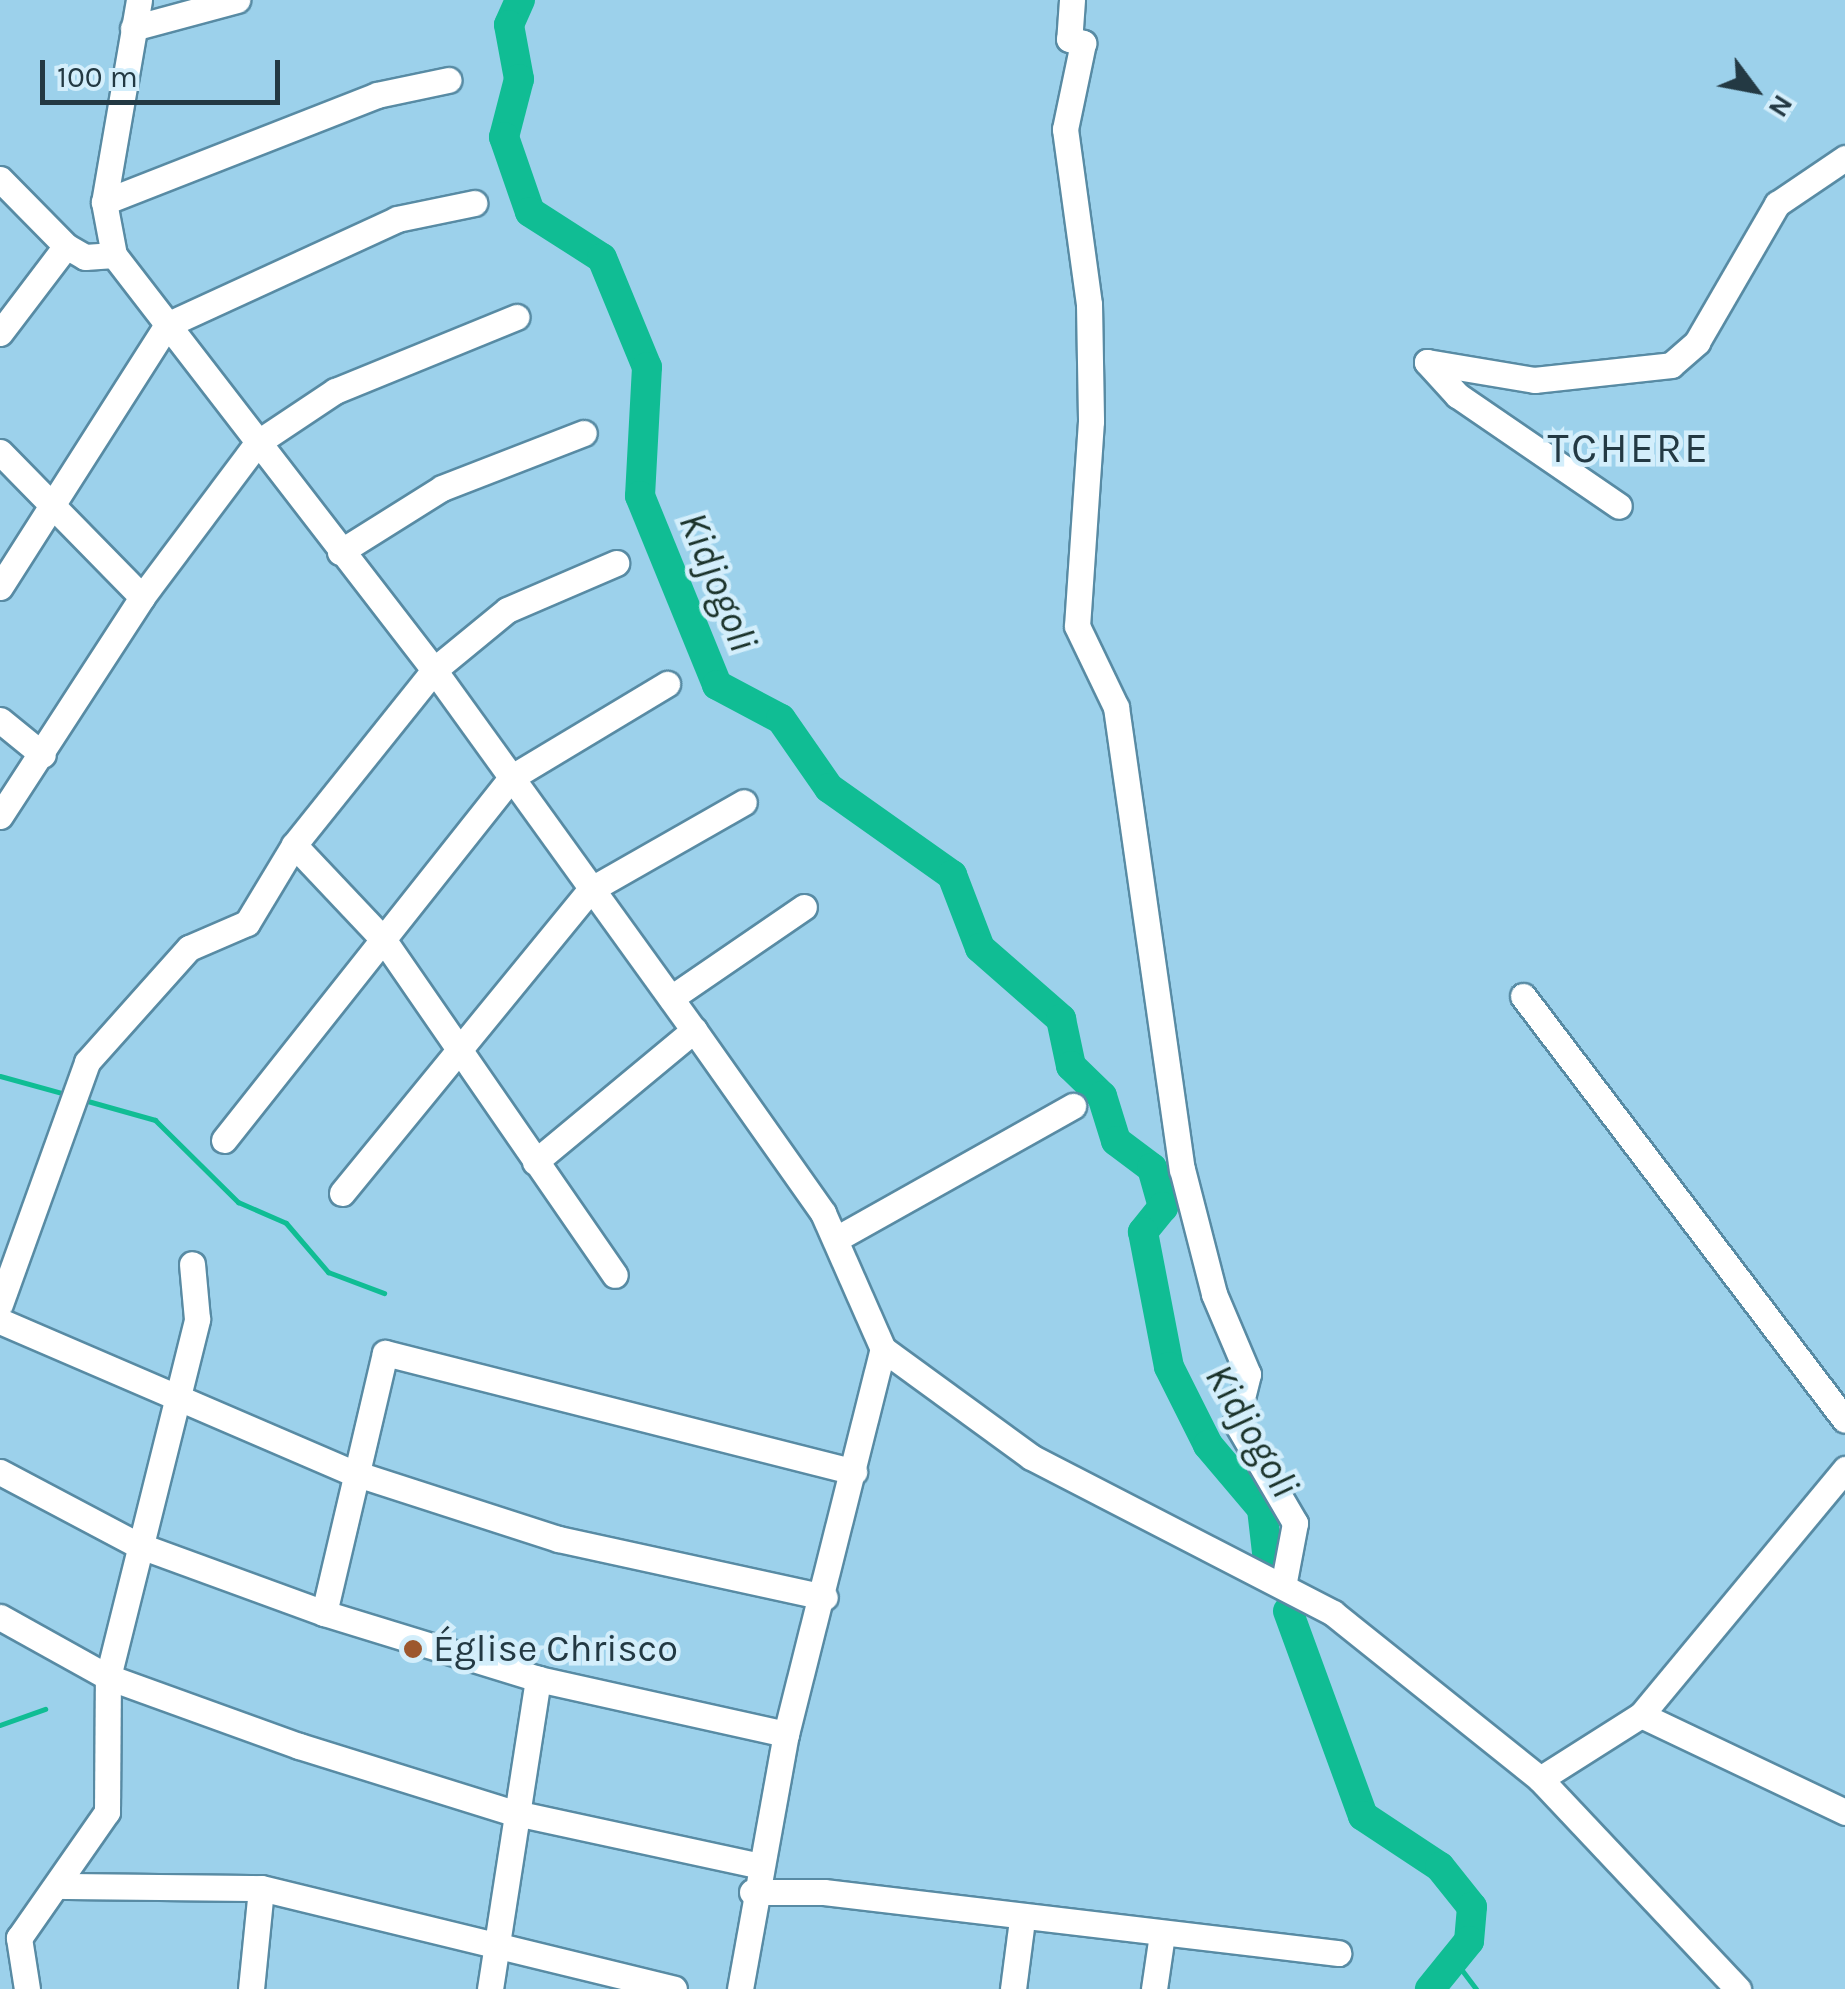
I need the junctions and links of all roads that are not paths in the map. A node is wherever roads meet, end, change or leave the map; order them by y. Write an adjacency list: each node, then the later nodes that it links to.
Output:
1 (139, 0): 4 (street)
2 (237, 0): 4 (street)
3 (1072, 0): 56 (street)
4 (132, 28): 8 (street)
5 (448, 80): 8 (street)
6 (1845, 158): 19 (street)
7 (0, 179): 10 (street)
8 (104, 202): 11 (street)
9 (474, 203): 13 (street)
10 (66, 246): 11 (street); 14 (street)
11 (114, 255): 13 (street)
12 (516, 317): 16 (street)
13 (167, 326): 16 (street); 18 (street)
14 (0, 332)
15 (584, 434): 20 (street)
16 (257, 443): 20 (street); 23 (street)
17 (0, 452): 18 (street)
18 (56, 506): 22 (street); 23 (street)
19 (1619, 506)
20 (340, 552): 24 (street)
21 (616, 562): 24 (street)
22 (0, 587)
23 (142, 597): 27 (street)
24 (434, 670): 28 (street); 31 (street)
25 (667, 684): 28 (street)
26 (0, 720): 27 (street)
27 (42, 754): 30 (street)
28 (512, 777): 32 (street); 34 (street)
29 (744, 802): 32 (street)
30 (0, 816)
31 (294, 846): 34 (street); 46 (street)
32 (590, 890): 36 (street); 38 (street)
33 (804, 907): 36 (street)
34 (383, 939): 38 (street); 40 (street)
35 (1522, 996): 50 (street)
36 (671, 998): 37 (street)
37 (694, 1030): 41 (street); 43 (street)
38 (460, 1059): 41 (street); 42 (street)
39 (1073, 1106): 43 (street)
40 (224, 1140)
41 (534, 1162): 45 (street)
42 (342, 1193)
43 (836, 1239): 48 (street)
44 (192, 1264): 49 (street)
45 (615, 1274)
46 (0, 1304)
47 (0, 1321): 49 (street)
48 (883, 1348): 54 (street); 56 (street)
49 (173, 1399): 53 (street); 55 (street)
50 (1845, 1420)
51 (1845, 1469): 62 (street)
52 (0, 1472): 55 (street)
53 (351, 1472): 54 (street); 57 (street); 58 (street)
54 (854, 1472): 57 (street)
55 (138, 1546): 58 (street); 60 (street)
56 (1284, 1581): 64 (street)
57 (825, 1596): 63 (street)
58 (324, 1614): 61 (street)
59 (0, 1617): 60 (street)
60 (108, 1677): 65 (street); 68 (street)
61 (538, 1680): 63 (street); 65 (street)
62 (1640, 1715): 64 (street); 66 (street)
63 (786, 1734): 67 (street)
64 (1540, 1779): 83 (street)
65 (511, 1812): 67 (street); 74 (street)
66 (1845, 1812)
67 (757, 1865): 70 (street)
68 (57, 1886): 69 (street); 73 (street)
69 (261, 1888): 74 (street); 77 (street)
70 (752, 1892): 71 (street); 80 (street)
71 (1022, 1920): 72 (street); 81 (street)
72 (1162, 1934): 75 (street); 82 (street)
73 (10, 1940): 76 (street)
74 (494, 1948): 78 (street); 79 (street)
75 (1338, 1953)
76 (27, 1989)
77 (252, 1989)
78 (490, 1989)
79 (674, 1989)
80 (740, 1989)
81 (1013, 1989)
82 (1154, 1989)
83 (1738, 1989)

